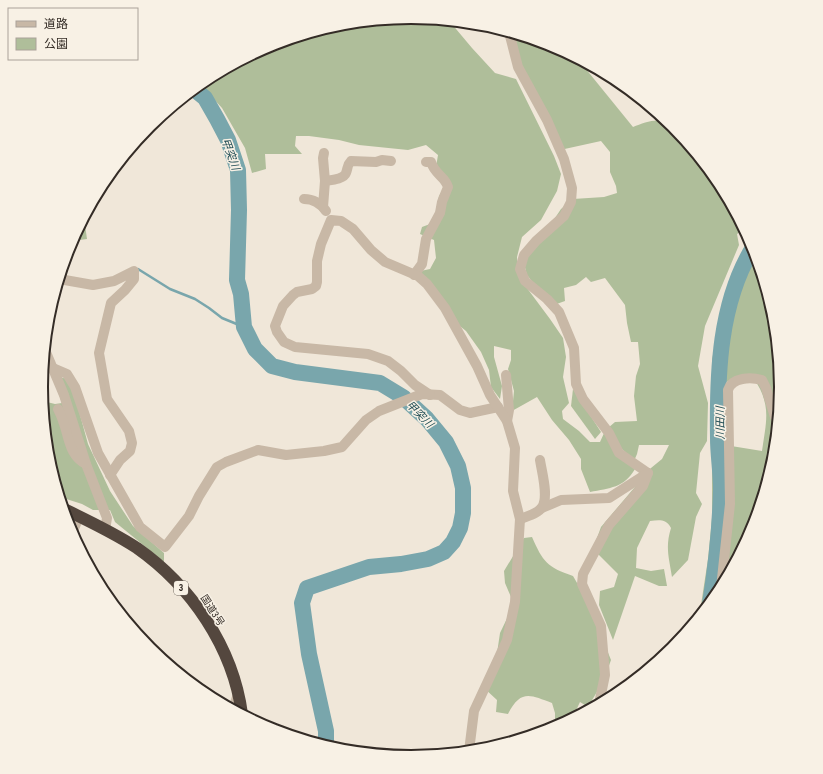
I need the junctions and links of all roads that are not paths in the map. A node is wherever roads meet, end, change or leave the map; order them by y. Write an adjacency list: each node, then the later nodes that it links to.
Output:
1 (510, 38): 21 (street)
2 (324, 153): 5 (street)
3 (391, 161): 5 (street)
4 (426, 162): 9 (street)
5 (326, 181): 7 (street)
6 (304, 199): 7 (street)
7 (323, 207): 8 (street)
8 (331, 220): 9 (street); 14 (street)
9 (414, 275): 15 (street)
10 (65, 280): 22 (street)
11 (49, 360): 12 (street)
12 (53, 368): 20 (street); 22 (street)
13 (506, 375): 18 (street)
14 (426, 395): 15 (street); 22 (street)
15 (498, 407): 18 (street)
16 (58, 409): 20 (street)
17 (774, 413): 29 (street)
18 (507, 421): 26 (street)
19 (540, 460): 23 (street)
20 (86, 464): 28 (street)
21 (648, 473): 23 (street); 31 (street)
22 (110, 474)
23 (542, 508): 26 (street)
24 (71, 513): 25 (highway, 国道3号 / 3)
25 (80, 517): 27 (street); 28 (highway, 国道3号 / 3)
26 (520, 519): 34 (street)
27 (76, 525)
28 (105, 530): 30 (highway, 国道3号 / 3)
29 (723, 573)
30 (238, 694): 32 (street); 33 (highway, 国道3号 / 3)
31 (601, 696)
32 (235, 704)
33 (241, 707)
34 (470, 745)

